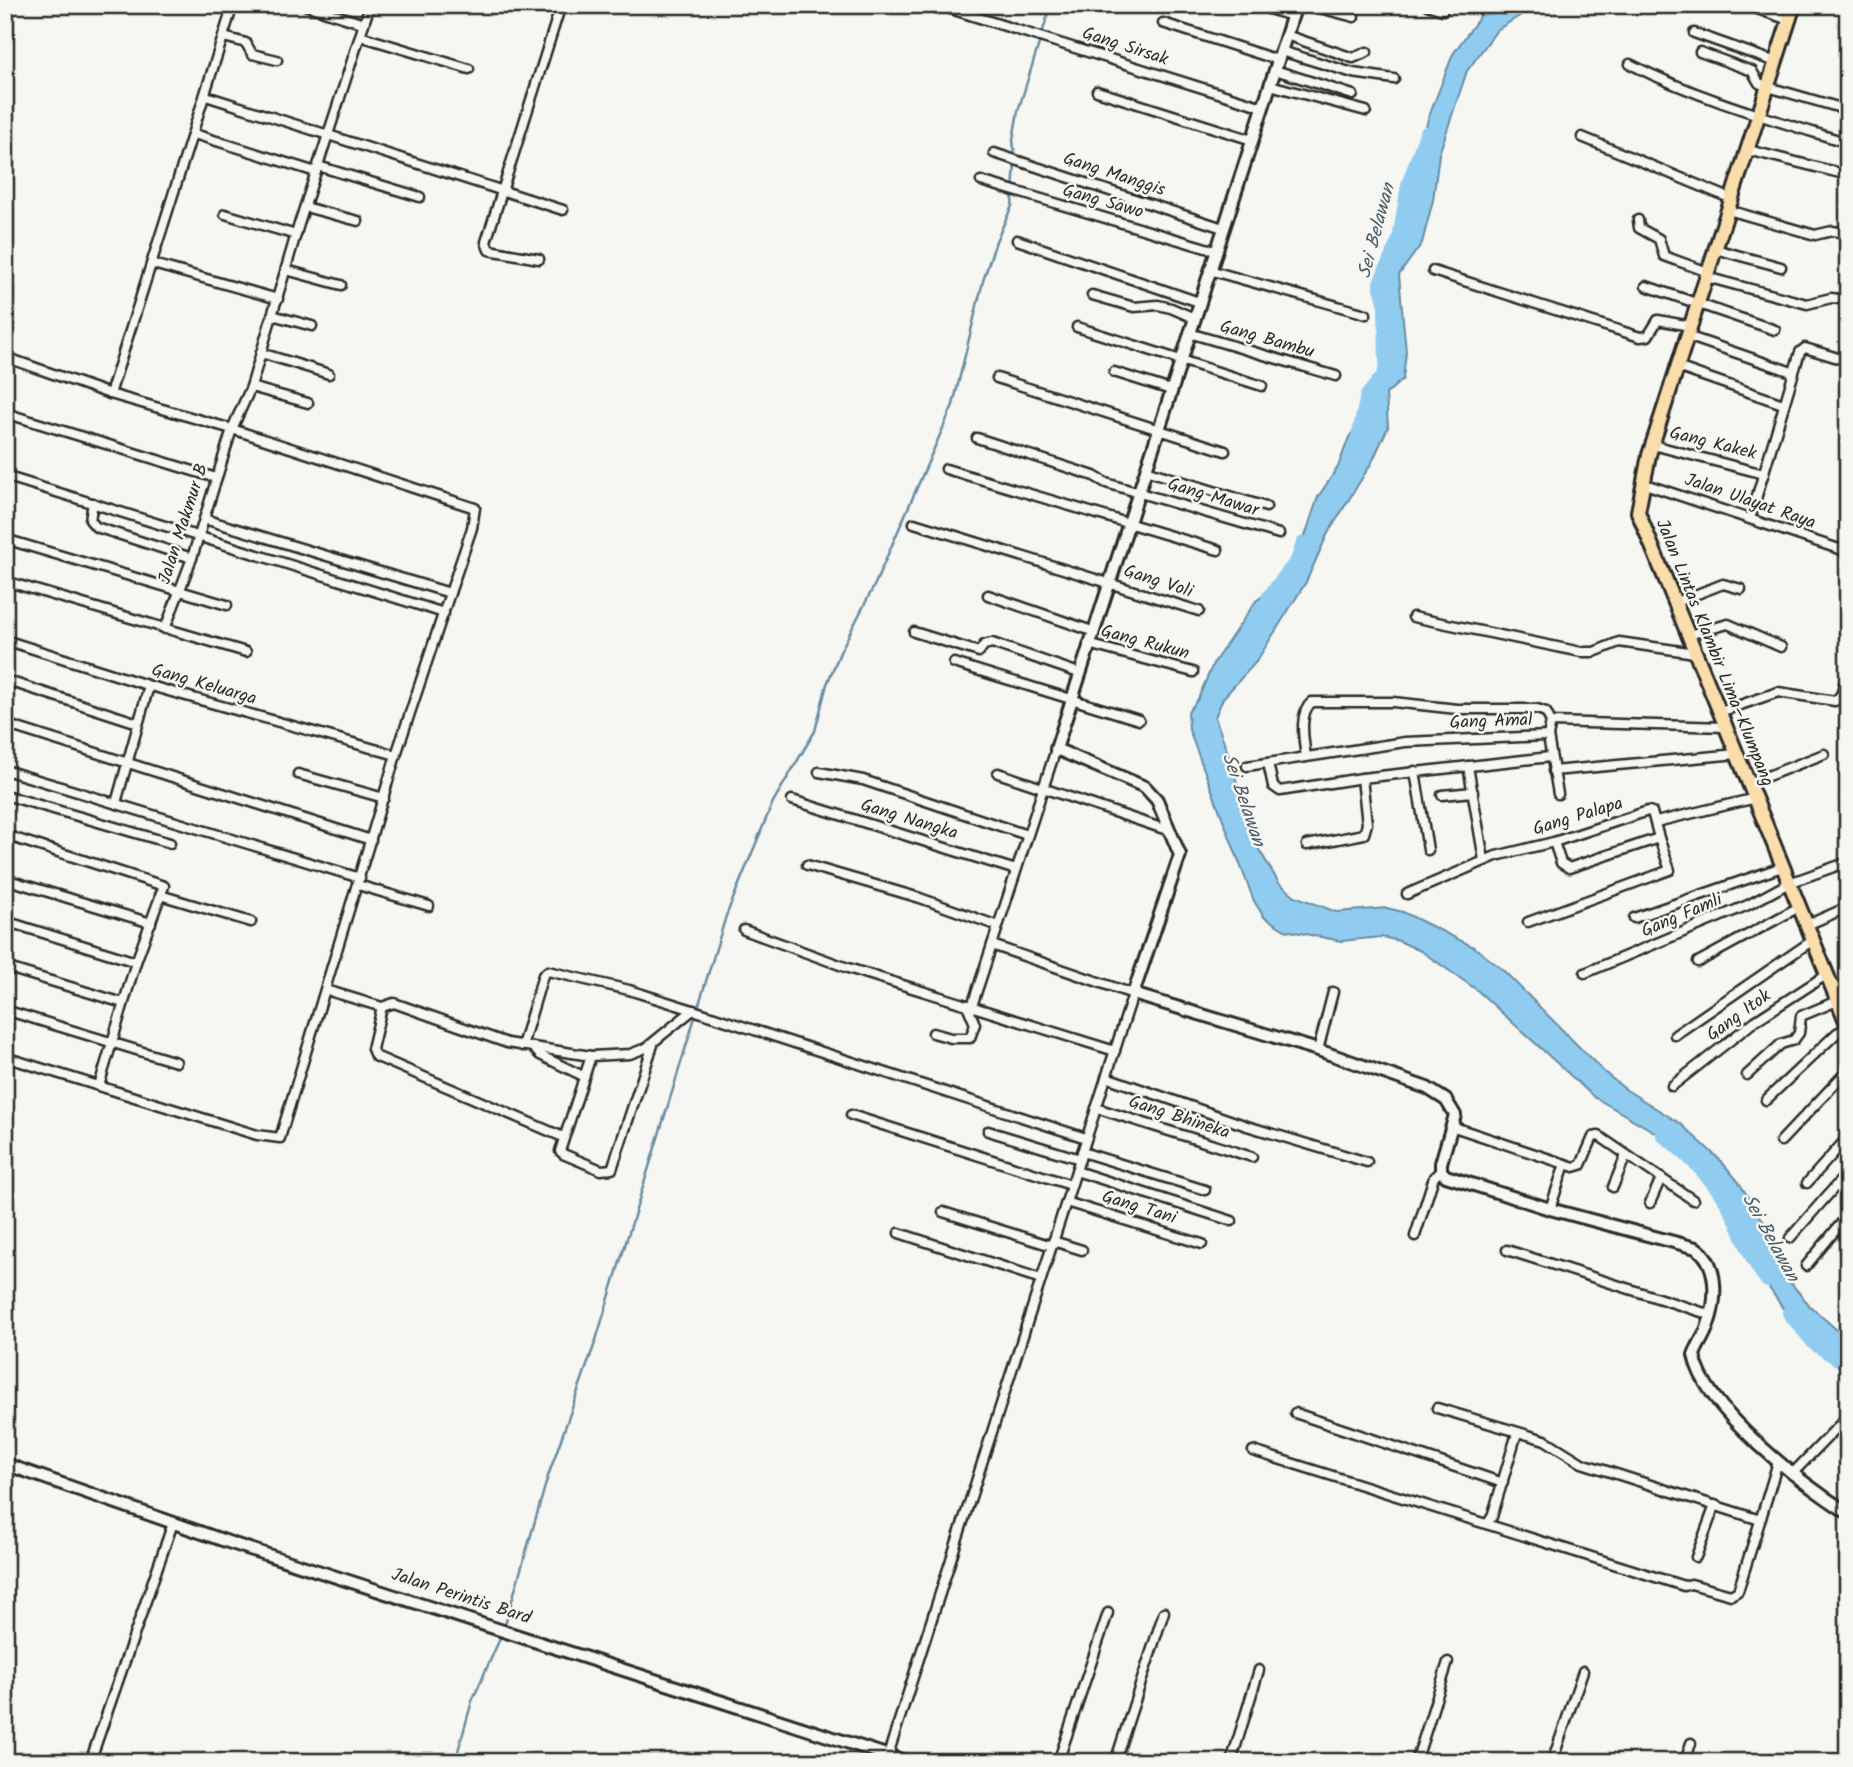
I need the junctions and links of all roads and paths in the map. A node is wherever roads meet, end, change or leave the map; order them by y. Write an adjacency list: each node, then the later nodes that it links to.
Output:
1 (233, 5): 20 (street)
2 (305, 5): 16 (street)
3 (370, 5): 16 (street, Jalan Makmur B)
4 (561, 5): 48 (street)
5 (938, 5): 34 (street, Gang Sirsak)
6 (1256, 5): 12 (street)
7 (1308, 5): 13 (street)
8 (1427, 5): 11 (street)
9 (1746, 5): 14 (street)
10 (1794, 5): 14 (main road, Jalan Lintas Klambir Lima–Klumpang)
11 (1443, 10)
12 (1294, 11): 19 (street)
13 (1354, 18)
14 (1789, 20): 25 (main road, Jalan Lintas Klambir Lima–Klumpang)
15 (1163, 23): 24 (street)
16 (364, 24): 18 (street, Jalan Makmur B)
17 (1694, 33): 25 (street)
18 (360, 36): 27 (street); 39 (street, Jalan Makmur B)
19 (1286, 36): 21 (street); 24 (street)
20 (224, 37): 23 (street); 33 (street)
21 (1367, 52)
22 (1700, 52): 30 (street)
23 (276, 60)
24 (1278, 60): 28 (street); 29 (street); 32 (street)
25 (1776, 62): 30 (main road, Jalan Lintas Klambir Lima–Klumpang)
26 (1630, 64): 37 (street)
27 (469, 69)
28 (1394, 79)
29 (1270, 85): 34 (street); 36 (street)
30 (1768, 87): 35 (street); 37 (main road, Jalan Lintas Klambir Lima–Klumpang)
31 (1097, 91): 41 (street)
32 (1353, 95)
33 (205, 96): 38 (street); 39 (street)
34 (1263, 107): 41 (street)
35 (1848, 110)
36 (1366, 111)
37 (1759, 116): 42 (street); 43 (main road, Jalan Lintas Klambir Lima–Klumpang)
38 (194, 134): 45 (street); 63 (street)
39 (328, 134): 45 (street, Jalan Makmur B); 48 (street)
40 (1582, 137): 50 (street)
41 (1252, 140): 56 (street)
42 (1848, 143)
43 (1748, 150): 46 (street); 50 (main road, Jalan Lintas Klambir Lima–Klumpang)
44 (994, 153): 56 (street, Gang Manggis)
45 (317, 169): 49 (street); 51 (street, Jalan Makmur B)
46 (1848, 175)
47 (981, 181): 61 (street, Gang Sawo)
48 (503, 190): 52 (street); 62 (street)
49 (420, 197)
50 (1730, 204): 57 (street); 60 (main road, Jalan Lintas Klambir Lima–Klumpang)
51 (305, 207): 54 (street); 58 (street, Jalan Makmur B)
52 (563, 210)
53 (225, 214): 58 (street)
54 (358, 220)
55 (1638, 220): 68 (street)
56 (1223, 228): 61 (street)
57 (1848, 233)
58 (296, 235): 65 (street, Jalan Makmur B)
59 (1017, 240): 74 (street)
60 (1716, 249): 64 (street); 68 (main road, Jalan Lintas Klambir Lima–Klumpang)
61 (1216, 251): 66 (street)
62 (539, 259)
63 (153, 264): 72 (street); 97 (street)
64 (1781, 267)
65 (286, 270): 69 (street); 72 (street, Jalan Makmur B)
66 (1209, 270): 74 (street); 76 (street)
67 (1433, 271): 82 (street)
68 (1707, 274): 73 (street); 75 (main road, Jalan Lintas Klambir Lima–Klumpang)
69 (341, 285)
70 (1646, 286): 75 (street)
71 (1092, 295): 78 (street)
72 (278, 299): 77 (street, Jalan Makmur B)
73 (1848, 300)
74 (1199, 302): 78 (street)
75 (1697, 304): 81 (street); 82 (main road, Jalan Lintas Klambir Lima–Klumpang)
76 (1366, 314)
77 (272, 315): 79 (street); 84 (street, Jalan Makmur B)
78 (1194, 318): 83 (street)
79 (312, 326)
80 (1077, 327): 87 (street)
81 (1775, 330)
82 (1688, 331): 88 (main road, Jalan Lintas Klambir Lima–Klumpang); 90 (street)
83 (1189, 334): 87 (street); 92 (street, Gang Bambu)
84 (261, 352): 91 (street); 95 (street, Jalan Makmur B)
85 (5, 357): 97 (street)
86 (1848, 361): 90 (street)
87 (1180, 362): 94 (street); 96 (street)
88 (1677, 367): 99 (street); 104 (main road, Jalan Lintas Klambir Lima–Klumpang)
89 (1114, 372): 96 (street)
90 (1793, 372): 99 (street)
91 (328, 374)
92 (1336, 376)
93 (998, 378): 101 (street)
94 (1262, 386)
95 (251, 387): 98 (street); 102 (street, Jalan Makmur B)
96 (1171, 390): 101 (street)
97 (110, 394): 102 (street)
98 (308, 403)
99 (1783, 404): 108 (street)
100 (5, 413): 110 (street)
101 (1158, 428): 105 (street); 107 (street)
102 (232, 429): 110 (street, Jalan Makmur B); 129 (street)
103 (977, 438): 112 (street, Gang Mawar)
104 (1653, 446): 108 (street, Gang Kakek); 111 (main road, Jalan Lintas Klambir Lima–Klumpang)
105 (1225, 451)
106 (946, 469): 118 (street)
107 (1144, 470): 112 (street); 114 (street)
108 (1764, 474): 116 (street)
109 (5, 476): 113 (street)
110 (216, 478): 115 (street, Jalan Makmur B)
111 (1642, 483): 116 (street, Jalan Ulayat Raya); 131 (main road, Jalan Lintas Klambir Lima–Klumpang)
112 (1137, 492): 118 (street); 119 (street, Gang Mawar)
113 (93, 503): 120 (street); 124 (street)
114 (1266, 508)
115 (204, 519): 120 (street, Jalan Makmur B); 129 (street)
116 (1750, 519): 123 (street, Jalan Ulayat Raya)
117 (915, 523): 126 (street, Gang Voli)
118 (1128, 523): 122 (street); 126 (street)
119 (1279, 534)
120 (198, 538): 124 (street, Jalan Makmur B); 134 (street)
121 (5, 539): 128 (street)
122 (1218, 550)
123 (1848, 552)
124 (192, 558): 128 (street, Jalan Makmur B)
125 (5, 581): 136 (street)
126 (1108, 582): 133 (street, Gang Voli); 137 (street)
127 (1741, 589): 131 (street)
128 (178, 592): 132 (street); 136 (street, Jalan Makmur B)
129 (450, 593): 134 (street)
130 (988, 595): 137 (street)
131 (1674, 603): 139 (main road, Jalan Lintas Klambir Lima–Klumpang)
132 (226, 605)
133 (1199, 611)
134 (444, 612): 162 (street)
135 (1413, 617): 144 (street)
136 (165, 629): 143 (street)
137 (1092, 631): 141 (street)
138 (914, 632): 148 (street)
139 (1688, 635): 142 (street); 144 (main road, Jalan Lintas Klambir Lima–Klumpang)
140 (5, 640): 150 (street, Gang Keluarga)
141 (1088, 644): 147 (street, Gang Rukun); 148 (street)
142 (1782, 647)
143 (246, 652)
144 (1695, 653): 152 (main road, Jalan Lintas Klambir Lima–Klumpang)
145 (954, 663): 151 (street)
146 (1848, 671): 152 (street)
147 (1193, 672)
148 (1079, 673): 151 (street)
149 (5, 680): 155 (street)
150 (149, 686): 155 (street); 162 (street, Gang Keluarga)
151 (1070, 699): 153 (street); 159 (street)
152 (1720, 712): 157 (main road, Jalan Lintas Klambir Lima–Klumpang)
153 (1139, 720)
154 (1551, 722): 157 (street, Gang Amal); 158 (street, Gang Amal); 163 (street)
155 (138, 723): 165 (street)
156 (5, 724): 165 (street)
157 (1726, 727): 160 (main road, Jalan Lintas Klambir Lima–Klumpang)
158 (1548, 736): 163 (street, Gang Amal); 164 (street)
159 (1056, 749): 177 (street); 187 (street)
160 (1737, 754): 171 (street); 176 (main road, Jalan Lintas Klambir Lima–Klumpang)
161 (1824, 754): 176 (street)
162 (396, 755): 182 (street)
163 (1306, 757): 166 (street, Gang Amal)
164 (1550, 757): 168 (street); 171 (street)
165 (127, 762): 185 (street); 191 (street)
166 (1268, 763): 167 (street, Gang Amal); 175 (street)
167 (1247, 766)
168 (1468, 766): 170 (street); 178 (street)
169 (5, 770): 185 (street)
170 (1415, 771): 175 (street); 195 (street)
171 (1553, 771): 179 (street)
172 (819, 772): 189 (street)
173 (298, 774): 182 (street)
174 (998, 774): 177 (street)
175 (1362, 778): 194 (street)
176 (1750, 783): 183 (main road, Jalan Lintas Klambir Lima–Klumpang)
177 (1043, 787): 187 (street); 189 (street)
178 (1472, 792): 181 (street); 196 (street)
179 (1558, 794)
180 (5, 795): 193 (street)
181 (1442, 795)
182 (384, 798): 191 (street)
183 (1756, 798): 186 (street, Gang Palapa); 199 (main road, Jalan Lintas Klambir Lima–Klumpang)
184 (792, 800): 200 (street, Gang Nangka)
185 (116, 803): 202 (street)
186 (1656, 822): 190 (street); 192 (street, Gang Palapa)
187 (1170, 831): 227 (street)
188 (5, 835): 205 (street)
189 (1027, 835): 200 (street)
190 (1659, 838): 192 (street); 212 (street)
191 (371, 840): 202 (street)
192 (1554, 842): 196 (street, Gang Palapa)
193 (170, 843)
194 (1307, 845)
195 (1428, 850)
196 (1484, 860): 204 (street, Gang Palapa)
197 (1848, 862): 203 (street, Gang Famli)
198 (807, 865): 215 (street)
199 (1782, 867): 203 (main road, Jalan Lintas Klambir Lima–Klumpang); 209 (street)
200 (1016, 870): 215 (street)
201 (5, 879): 213 (street)
202 (359, 882): 206 (street); 225 (street)
203 (1789, 883): 208 (main road, Jalan Lintas Klambir Lima–Klumpang); 222 (street, Gang Famli)
204 (1407, 894)
205 (160, 895): 211 (street); 213 (street)
206 (429, 906)
207 (1848, 906): 214 (street)
208 (1799, 907): 214 (main road, Jalan Lintas Klambir Lima–Klumpang); 220 (street)
209 (1634, 918)
210 (5, 921): 219 (street)
211 (251, 922)
212 (1528, 922)
213 (151, 923): 219 (street)
214 (1807, 925): 217 (main road, Jalan Lintas Klambir Lima–Klumpang)
215 (998, 926): 218 (street)
216 (744, 930): 230 (street)
217 (1813, 940): 223 (main road, Jalan Lintas Klambir Lima–Klumpang); 236 (street)
218 (992, 945): 227 (street); 230 (street)
219 (136, 961): 229 (street)
220 (1698, 962)
221 (5, 967): 229 (street)
222 (1585, 973)
223 (1826, 975): 228 (main road, Jalan Lintas Klambir Lima–Klumpang); 251 (street, Gang Itok)
224 (1848, 983): 228 (street)
225 (326, 990): 231 (street); 250 (street)
226 (1333, 992): 241 (street)
227 (1133, 994): 241 (street); 242 (street)
228 (1835, 996): 234 (main road, Jalan Lintas Klambir Lima–Klumpang); 247 (street)
229 (123, 1003): 237 (street)
230 (970, 1006): 235 (street); 242 (street)
231 (382, 1007): 239 (street); 257 (street)
232 (5, 1010): 237 (street)
233 (694, 1011): 238 (street); 239 (street); 259 (street)
234 (1848, 1026): 252 (street)
235 (933, 1033)
236 (1675, 1035)
237 (111, 1042): 245 (street); 250 (street)
238 (653, 1045): 243 (street); 257 (street)
239 (522, 1046): 240 (street)
240 (533, 1048): 243 (street); 248 (street)
241 (1318, 1050): 255 (street)
242 (1115, 1051): 249 (street)
243 (590, 1056): 248 (street)
244 (5, 1057): 250 (street)
245 (176, 1062)
246 (1848, 1070): 260 (street)
247 (1747, 1075)
248 (583, 1076): 257 (street)
249 (1106, 1077): 253 (street); 264 (street)
250 (99, 1086)
251 (1672, 1086)
252 (1766, 1100)
253 (1096, 1108): 259 (street); 263 (street, Gang Bhineka)
254 (850, 1115): 271 (street)
255 (1454, 1127): 265 (street); 267 (street)
256 (988, 1131): 262 (street)
257 (563, 1137)
258 (1848, 1137): 270 (street)
259 (1086, 1138): 262 (street)
260 (1781, 1141)
261 (1626, 1155): 265 (street); 269 (street); 272 (street)
262 (1081, 1156): 266 (street); 273 (street)
263 (1252, 1157)
264 (1367, 1162)
265 (1564, 1164): 277 (street)
266 (1076, 1171): 271 (street); 280 (street)
267 (1441, 1171): 277 (street); 282 (street)
268 (1848, 1172): 283 (street)
269 (1661, 1178): 274 (street); 276 (street)
270 (1807, 1183)
271 (1071, 1185): 275 (street)
272 (1613, 1188)
273 (1205, 1190)
274 (1693, 1200)
275 (1066, 1202): 284 (street); 285 (street, Gang Tani)
276 (1650, 1203)
277 (1550, 1209): 290 (street)
278 (943, 1212): 284 (street)
279 (1848, 1215): 288 (street)
280 (1232, 1221)
281 (899, 1233): 289 (street)
282 (1415, 1236)
283 (1790, 1238)
284 (1052, 1244): 286 (street); 289 (street)
285 (1202, 1244)
286 (1082, 1250)
287 (1507, 1250): 290 (street)
288 (1806, 1266)
289 (1041, 1279): 312 (street)
290 (1711, 1315): 296 (street)
291 (1437, 1408): 294 (street)
292 (1295, 1413): 299 (street)
293 (1848, 1416): 298 (street)
294 (1517, 1433): 299 (street); 300 (street)
295 (1253, 1451): 304 (street)
296 (1778, 1462): 298 (street); 302 (street)
297 (5, 1464): 303 (street, Jalan Perintis Bard)
298 (1792, 1474): 301 (street)
299 (1503, 1483): 304 (street)
300 (1715, 1505): 302 (street); 305 (street)
301 (1846, 1508)
302 (1761, 1518): 304 (street)
303 (173, 1523): 312 (street, Jalan Perintis Bard); 313 (street)
304 (1487, 1524)
305 (1696, 1558)
306 (1164, 1612): 316 (street)
307 (1108, 1613): 315 (street)
308 (1448, 1662): 318 (street)
309 (1259, 1670): 317 (street)
310 (1583, 1671): 319 (street)
311 (1691, 1742): 320 (street)
312 (887, 1759): 314 (street, Jalan Perintis Bard)
313 (90, 1762)
314 (908, 1762)
315 (1058, 1762)
316 (1115, 1762)
317 (1230, 1762)
318 (1416, 1762)
319 (1552, 1762)
320 (1685, 1762)

